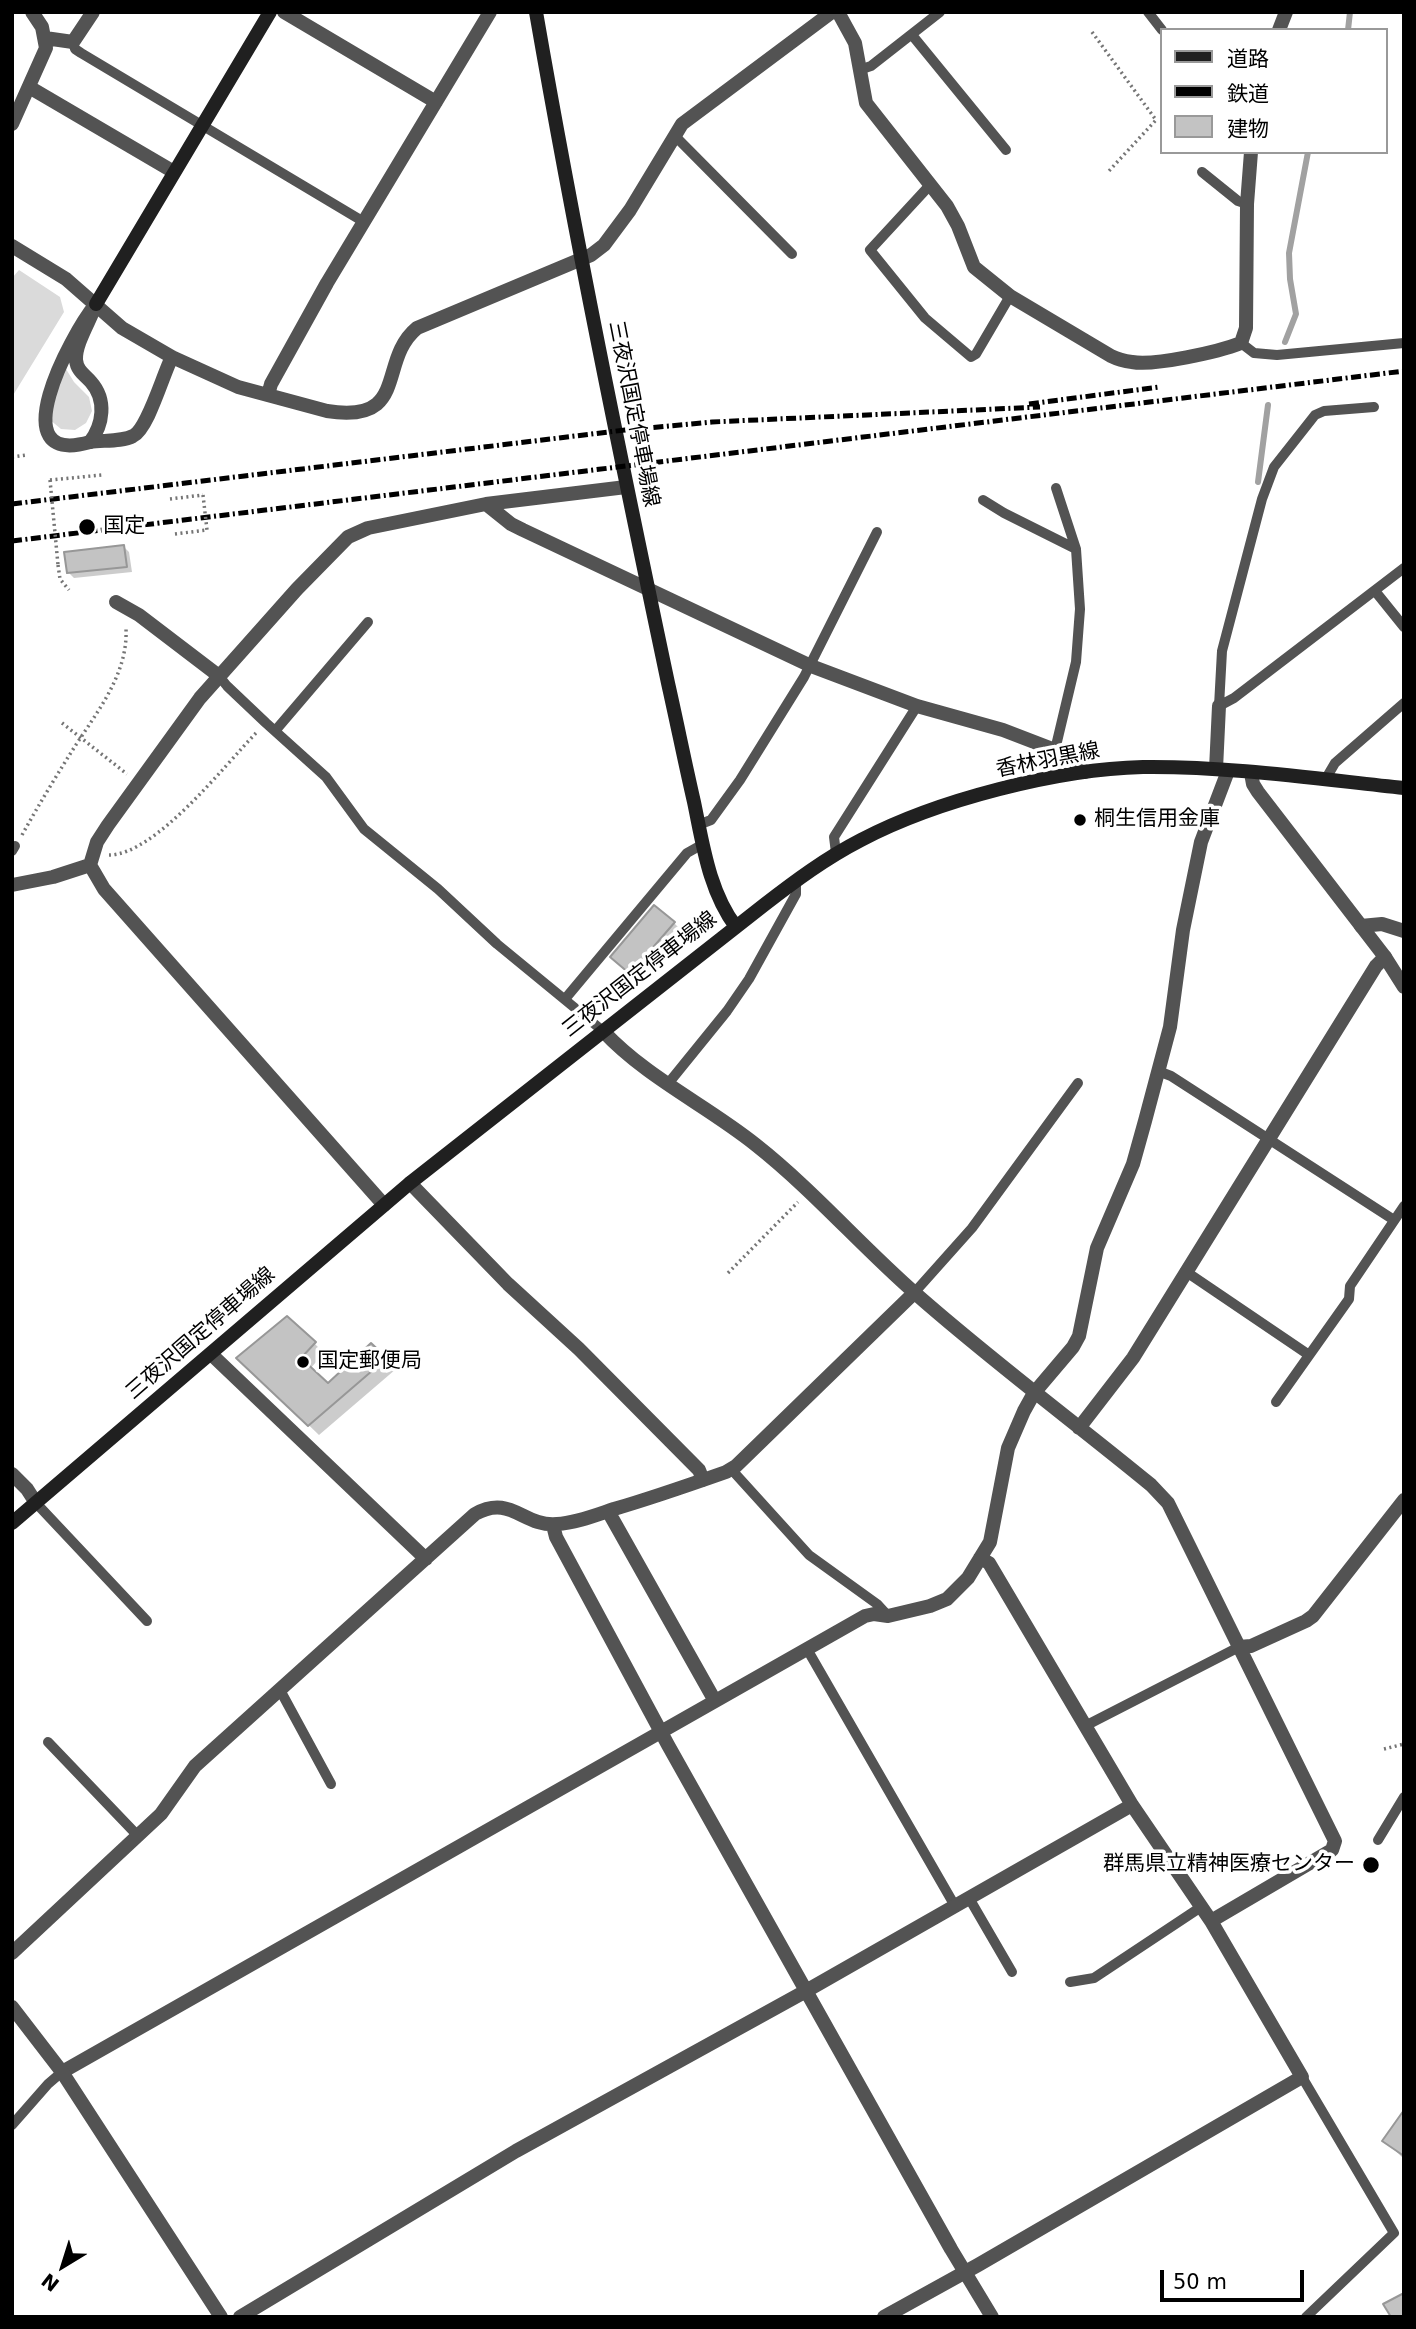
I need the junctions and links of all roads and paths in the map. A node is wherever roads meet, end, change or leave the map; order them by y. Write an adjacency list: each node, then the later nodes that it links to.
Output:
1 (32, 12): 14 (street)
2 (93, 12): 15 (street)
3 (270, 12): 20 (main road)
4 (284, 12): 18 (street)
5 (490, 12): 18 (street)
6 (536, 12): 32 (main road, 三夜沢国定停車場線)
7 (832, 12): 21 (street)
8 (838, 12): 16 (street)
9 (940, 12): 13 (lane)
10 (1148, 12): 11 (lane)
11 (1160, 28)
12 (1091, 32): 26 (path)
13 (912, 35): 16 (lane); 22 (lane)
14 (45, 38): 15 (street); 17 (street)
15 (73, 42): 20 (lane)
16 (862, 69): 27 (street)
17 (29, 88): 19 (street); 25 (street)
18 (436, 102): 29 (street)
19 (12, 124)
20 (204, 126): 25 (main road); 29 (lane)
21 (674, 135): 31 (lane); 32 (street)
22 (1006, 150)
23 (1251, 154): 28 (street)
24 (1202, 172): 28 (lane)
25 (174, 173): 34 (main road)
26 (1108, 173)
27 (930, 185): 33 (street); 33 (lane)
28 (1247, 204): 35 (street)
29 (364, 222): 38 (street)
30 (12, 246): 34 (street)
31 (792, 254)
32 (581, 259): 38 (street); 44 (main road, 三夜沢国定停車場線)
33 (1010, 296): 35 (street)
34 (96, 304): 37 (street); 40 (street); 40 (street)
35 (1241, 343): 36 (lane)
36 (1404, 343)
37 (172, 357): 38 (street); 40 (street)
38 (268, 396)
39 (1374, 407): 64 (lane)
40 (90, 442)
41 (26, 454): 42 (path)
42 (12, 457)
43 (102, 475): 53 (path, bridge)
44 (626, 487): 48 (street); 54 (main road, 三夜沢国定停車場線)
45 (1056, 488): 51 (lane)
46 (170, 499): 50 (path, bridge)
47 (983, 500): 51 (lane)
48 (486, 504): 54 (street); 61 (street)
49 (877, 532): 60 (lane)
50 (175, 534)
51 (1076, 549): 68 (lane)
52 (1404, 568): 55 (lane)
53 (69, 590)
54 (648, 590): 60 (street); 75 (main road, 三夜沢国定停車場線)
55 (1375, 591): 58 (lane); 64 (lane)
56 (116, 602): 61 (street)
57 (368, 622): 66 (lane)
58 (1404, 627)
59 (126, 628): 67 (path)
60 (811, 666): 63 (street); 75 (lane)
61 (219, 676): 66 (lane); 73 (street)
62 (1404, 703): 72 (lane)
63 (917, 706): 68 (street); 78 (lane)
64 (1219, 706): 69 (street)
65 (62, 723): 67 (path)
66 (270, 727): 79 (path); 87 (lane)
67 (80, 738): 73 (path); 77 (path)
68 (1055, 750): 70 (street)
69 (1222, 770): 70 (main road, 香林羽黒線); 71 (main road, 香林羽黒線); 89 (street)
70 (1085, 772): 78 (main road, 香林羽黒線)
71 (1251, 773): 72 (main road, 香林羽黒線); 83 (street)
72 (1325, 780): 74 (main road, 香林羽黒線)
73 (138, 782): 79 (street)
74 (1404, 788)
75 (698, 825): 76 (main road, 三夜沢国定停車場線)
76 (703, 844): 82 (main road, 三夜沢国定停車場線); 87 (lane)
77 (14, 848)
78 (836, 853): 80 (main road, 香林羽黒線)
79 (91, 859): 81 (street); 95 (street)
80 (796, 880): 82 (main road, 香林羽黒線); 91 (lane)
81 (12, 885)
82 (736, 926): 88 (main road, 三夜沢国定停車場線)
83 (1362, 926): 84 (street); 85 (street)
84 (1404, 931)
85 (1385, 957): 86 (street); 92 (street)
86 (1404, 987)
87 (565, 999): 88 (lane)
88 (603, 1031): 91 (street); 93 (main road, 三夜沢国定停車場線)
89 (1158, 1071): 92 (lane); 103 (street)
90 (1078, 1083): 100 (lane)
91 (667, 1085): 94 (street)
92 (1268, 1138): 97 (lane); 98 (street)
93 (410, 1184): 95 (main road, 三夜沢国定停車場線); 108 (street)
94 (810, 1193): 99 (path); 100 (street)
95 (384, 1205): 101 (main road, 三夜沢国定停車場線)
96 (1404, 1206): 97 (lane)
97 (1394, 1220): 102 (lane)
98 (1185, 1271): 102 (lane); 105 (street)
99 (728, 1273)
100 (915, 1293): 103 (street); 106 (street)
101 (211, 1354): 110 (main road, 三夜沢国定停車場線); 115 (street)
102 (1309, 1355): 104 (lane)
103 (1034, 1393): 105 (street); 114 (street)
104 (1276, 1402)
105 (1079, 1428): 118 (street)
106 (731, 1469): 108 (street); 116 (lane)
107 (12, 1474): 110 (street)
108 (703, 1480): 111 (street)
109 (1404, 1500): 118 (street)
110 (36, 1503): 112 (main road, 三夜沢国定停車場線); 117 (lane)
111 (608, 1511): 113 (street); 121 (street)
112 (12, 1523)
113 (552, 1525): 115 (street); 123 (street)
114 (980, 1558): 116 (street); 122 (street)
115 (426, 1559): 120 (street)
116 (888, 1616): 119 (street)
117 (147, 1620)
118 (1239, 1647): 122 (lane); 135 (street)
119 (807, 1649): 121 (street); 133 (lane)
120 (280, 1690): 127 (lane); 130 (street)
121 (715, 1701): 123 (street)
122 (1086, 1726): 129 (street)
123 (661, 1732): 139 (street); 141 (street)
124 (48, 1742): 130 (lane)
125 (1404, 1744): 126 (path)
126 (1384, 1749)
127 (331, 1784)
128 (1404, 1797): 131 (lane)
129 (1132, 1804): 132 (street); 134 (street)
130 (138, 1836): 136 (street)
131 (1378, 1840)
132 (969, 1898): 133 (street); 137 (lane)
133 (954, 1906): 139 (street)
134 (1201, 1907): 135 (street); 138 (lane)
135 (1210, 1921): 142 (street)
136 (12, 1953)
137 (1012, 1972)
138 (1070, 1982)
139 (806, 1991): 144 (street); 146 (street)
140 (12, 2007): 141 (street)
141 (62, 2072): 143 (lane); 145 (street)
142 (1301, 2077): 144 (street); 149 (lane)
143 (12, 2124)
144 (965, 2272): 147 (street); 148 (street)
145 (221, 2317)
146 (240, 2317)
147 (884, 2317)
148 (992, 2317)
149 (1306, 2317)

